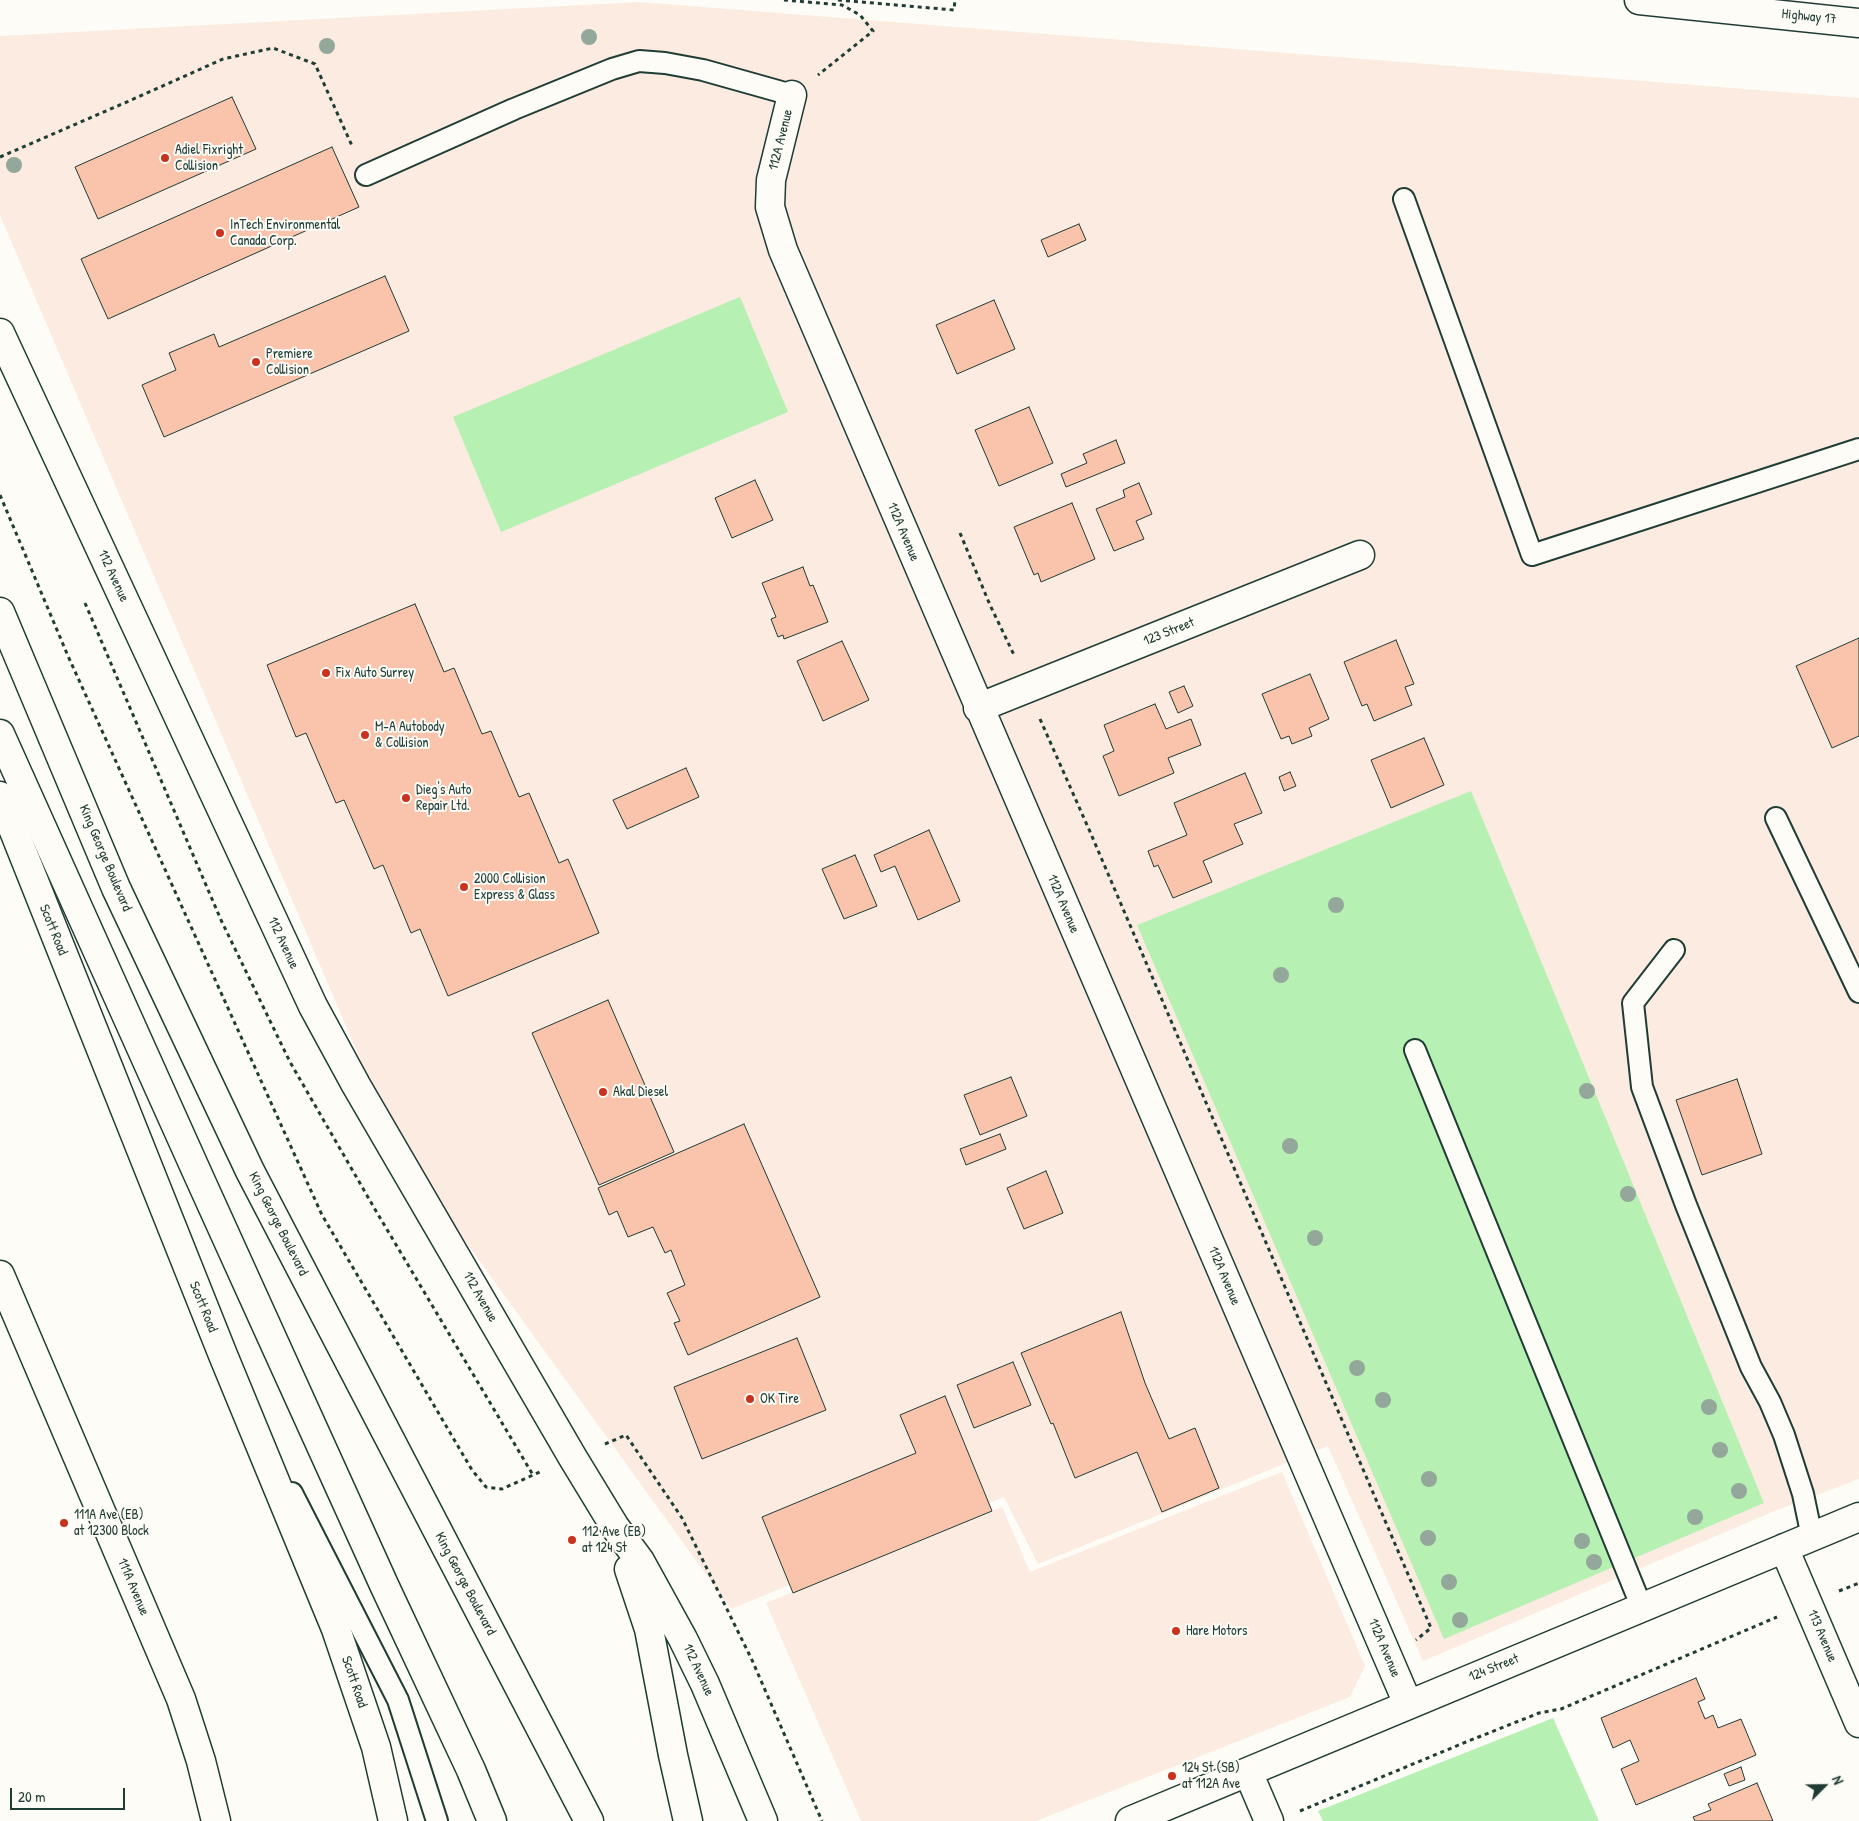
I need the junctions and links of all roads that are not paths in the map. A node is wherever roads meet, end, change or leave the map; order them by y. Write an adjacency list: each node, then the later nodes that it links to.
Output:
1 (1639, 0): 2 (main road, Highway 17)
2 (1859, 23)
3 (792, 95): 4 (lane); 10 (main road, 112A Avenue)
4 (366, 175)
5 (1404, 199): 7 (lane)
6 (0, 334): 20 (main road, 112 Avenue)
7 (1859, 449)
8 (1360, 555): 10 (main road, 123 Street)
9 (0, 612): 32 (main road, King George Boulevard)
10 (978, 708): 24 (main road, 112A Avenue)
11 (0, 734): 31 (main road)
12 (0, 796): 18 (main road, Scott Road)
13 (1776, 818): 15 (lane)
14 (1674, 950): 21 (lane)
15 (1859, 992)
16 (1415, 1050): 23 (lane)
17 (0, 1275): 28 (main road, 111A Avenue)
18 (223, 1355): 29 (main road, Scott Road); 30 (lane)
19 (1859, 1517): 21 (main road, 124 Street)
20 (615, 1527): 27 (main road, 112 Avenue); 33 (main road, 112 Avenue)
21 (1812, 1537): 22 (main road, 124 Street)
22 (1784, 1548): 23 (main road, 124 Street); 25 (main road, 113 Avenue)
23 (1642, 1608): 24 (main road, 124 Street)
24 (1408, 1704): 26 (main road, 124 Street)
25 (1859, 1723)
26 (1248, 1772): 34 (main road, 124 Street); 35 (main road)
27 (763, 1818)
28 (216, 1821)
29 (393, 1821)
30 (437, 1821)
31 (492, 1821)
32 (589, 1821)
33 (688, 1821)
34 (1130, 1821)
35 (1269, 1821)

